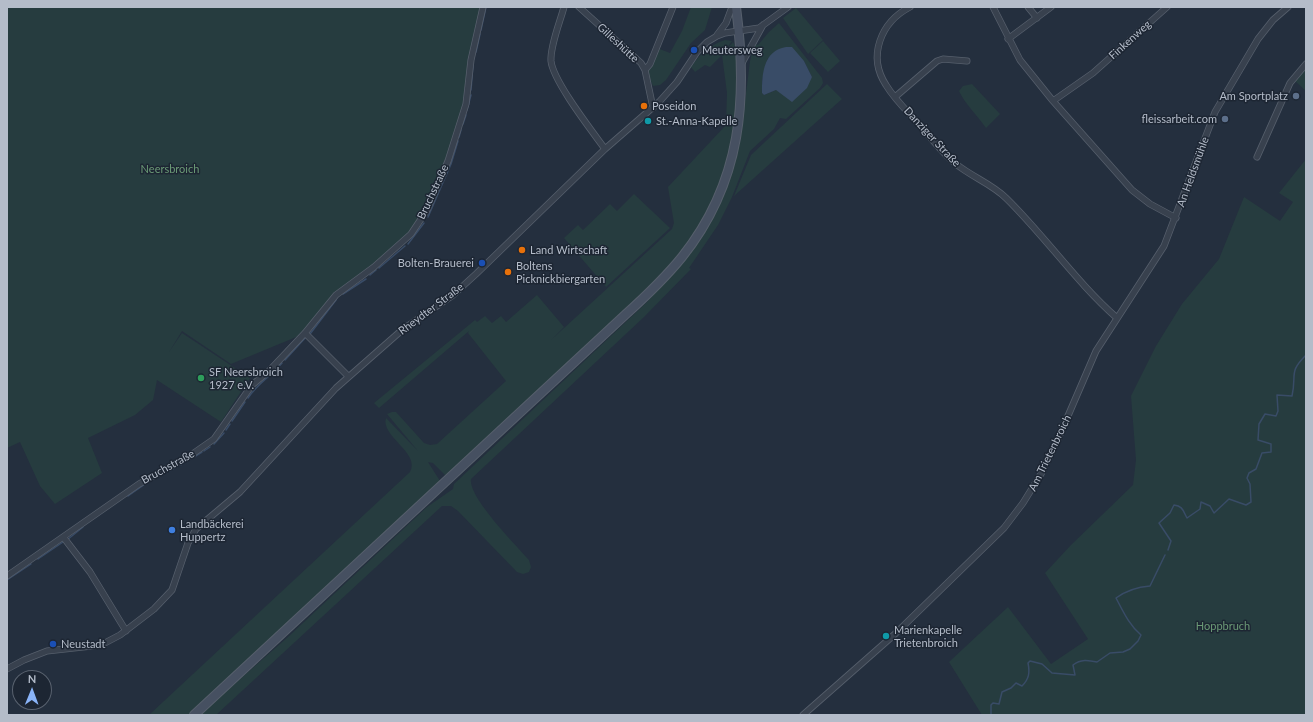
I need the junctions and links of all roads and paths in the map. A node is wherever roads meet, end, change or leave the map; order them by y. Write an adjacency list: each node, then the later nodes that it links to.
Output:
1 (483, 7): 30 (street, Bruchstraße)
2 (564, 7): 26 (street)
3 (579, 7): 22 (street, Gilleshütte)
4 (673, 7): 22 (street)
5 (732, 7): 17 (street)
6 (736, 7): 16 (main road)
7 (788, 7): 15 (street, Rheydter Straße)
8 (910, 7): 23 (street, Danziger Straße)
9 (992, 7): 18 (street)
10 (1028, 7): 14 (street)
11 (1051, 7): 14 (street)
12 (1167, 7): 24 (street, Finkenweg)
13 (1288, 7): 28 (street, An Heldsmühle)
14 (1037, 18): 18 (street)
15 (764, 25): 16 (street, Rheydter Straße); 20 (street)
16 (739, 30): 17 (street, Rheydter Straße); 20 (main road)
17 (717, 36): 25 (street, Rheydter Straße)
18 (1008, 39): 24 (street)
19 (967, 61): 23 (street)
20 (742, 63): 36 (main road)
21 (1306, 64): 27 (street)
22 (645, 70): 25 (street, Gilleshütte)
23 (895, 97): 29 (street, Danziger Straße)
24 (1053, 101): 28 (street)
25 (654, 108): 26 (street, Rheydter Straße)
26 (605, 149): 31 (street, Rheydter Straße)
27 (1257, 157)
28 (1176, 218): 29 (street, Am Trietenbroich)
29 (1117, 318): 37 (street, Am Trietenbroich)
30 (306, 333): 31 (street); 32 (street, Bruchstraße)
31 (348, 376): 34 (street, Rheydter Straße)
32 (64, 538): 33 (street, Bruchstraße); 34 (street)
33 (7, 576)
34 (126, 631): 35 (street, Rheydter Straße)
35 (7, 669)
36 (194, 715)
37 (803, 715)

